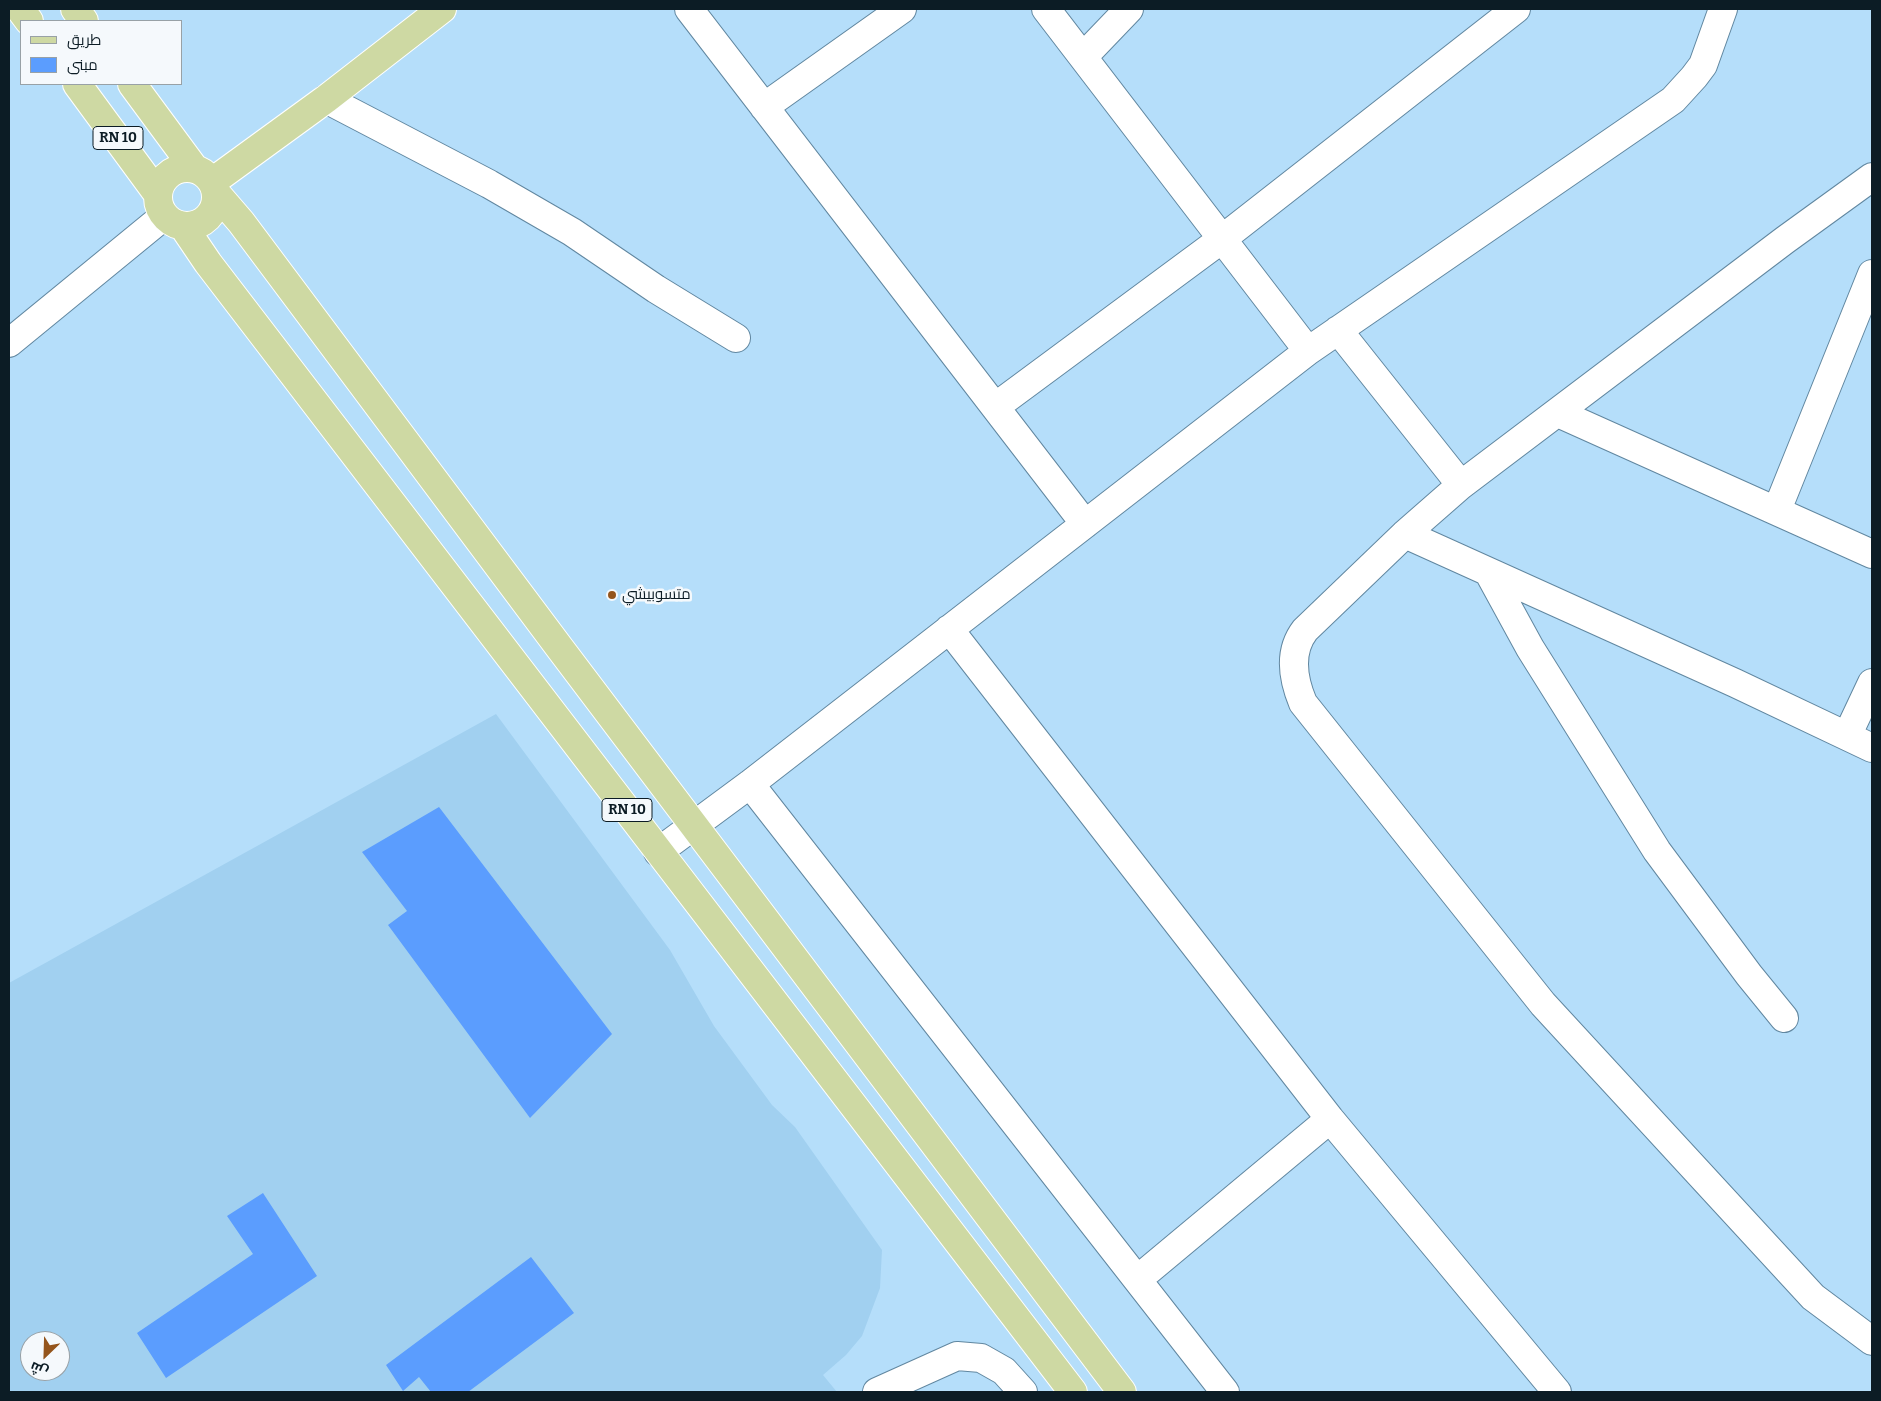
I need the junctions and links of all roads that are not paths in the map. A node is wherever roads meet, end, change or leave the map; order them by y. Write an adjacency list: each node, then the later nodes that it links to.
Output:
1 (20, 9): 10 (main road)
2 (74, 9): 11 (main road)
3 (442, 9): 15 (main road)
4 (688, 9): 16 (street)
5 (902, 9): 16 (street)
6 (1046, 9): 12 (street)
7 (1129, 9): 12 (street)
8 (1516, 9): 20 (street)
9 (1723, 9): 22 (street)
10 (28, 20)
11 (83, 20)
12 (1084, 57): 20 (street)
13 (78, 85): 19 (main road, RN 10)
14 (133, 85): 18 (main road, RN 10)
15 (326, 99): 18 (main road); 23 (street)
16 (764, 106): 26 (street)
17 (1872, 177): 27 (street)
18 (208, 181): 19 (main road); 19 (main road); 39 (main road, RN 10)
19 (168, 212): 24 (street); 40 (main road, RN 10)
20 (1222, 239): 25 (street); 26 (street)
21 (1872, 274): 29 (street)
22 (1338, 330): 25 (street); 28 (street)
23 (736, 338)
24 (9, 343)
25 (1308, 350): 30 (street)
26 (995, 407): 30 (street)
27 (1558, 413): 28 (street); 29 (street)
28 (1461, 485): 31 (street)
29 (1777, 510): 32 (street)
30 (1084, 524): 34 (street)
31 (1405, 534): 33 (street); 44 (street)
32 (1872, 554)
33 (1489, 573): 36 (street); 41 (street)
34 (949, 630): 38 (street); 42 (street)
35 (1872, 683): 36 (street)
36 (1847, 736): 37 (street)
37 (1872, 748)
38 (750, 784): 39 (street); 43 (street)
39 (695, 827): 40 (street); 48 (main road, RN 10)
40 (658, 852): 47 (main road, RN 10)
41 (1784, 1018)
42 (1330, 1119): 43 (street); 50 (street)
43 (1138, 1279): 49 (street)
44 (1872, 1341)
45 (877, 1392): 46 (street)
46 (1023, 1392)
47 (1073, 1392)
48 (1122, 1392)
49 (1225, 1392)
50 (1557, 1392)

